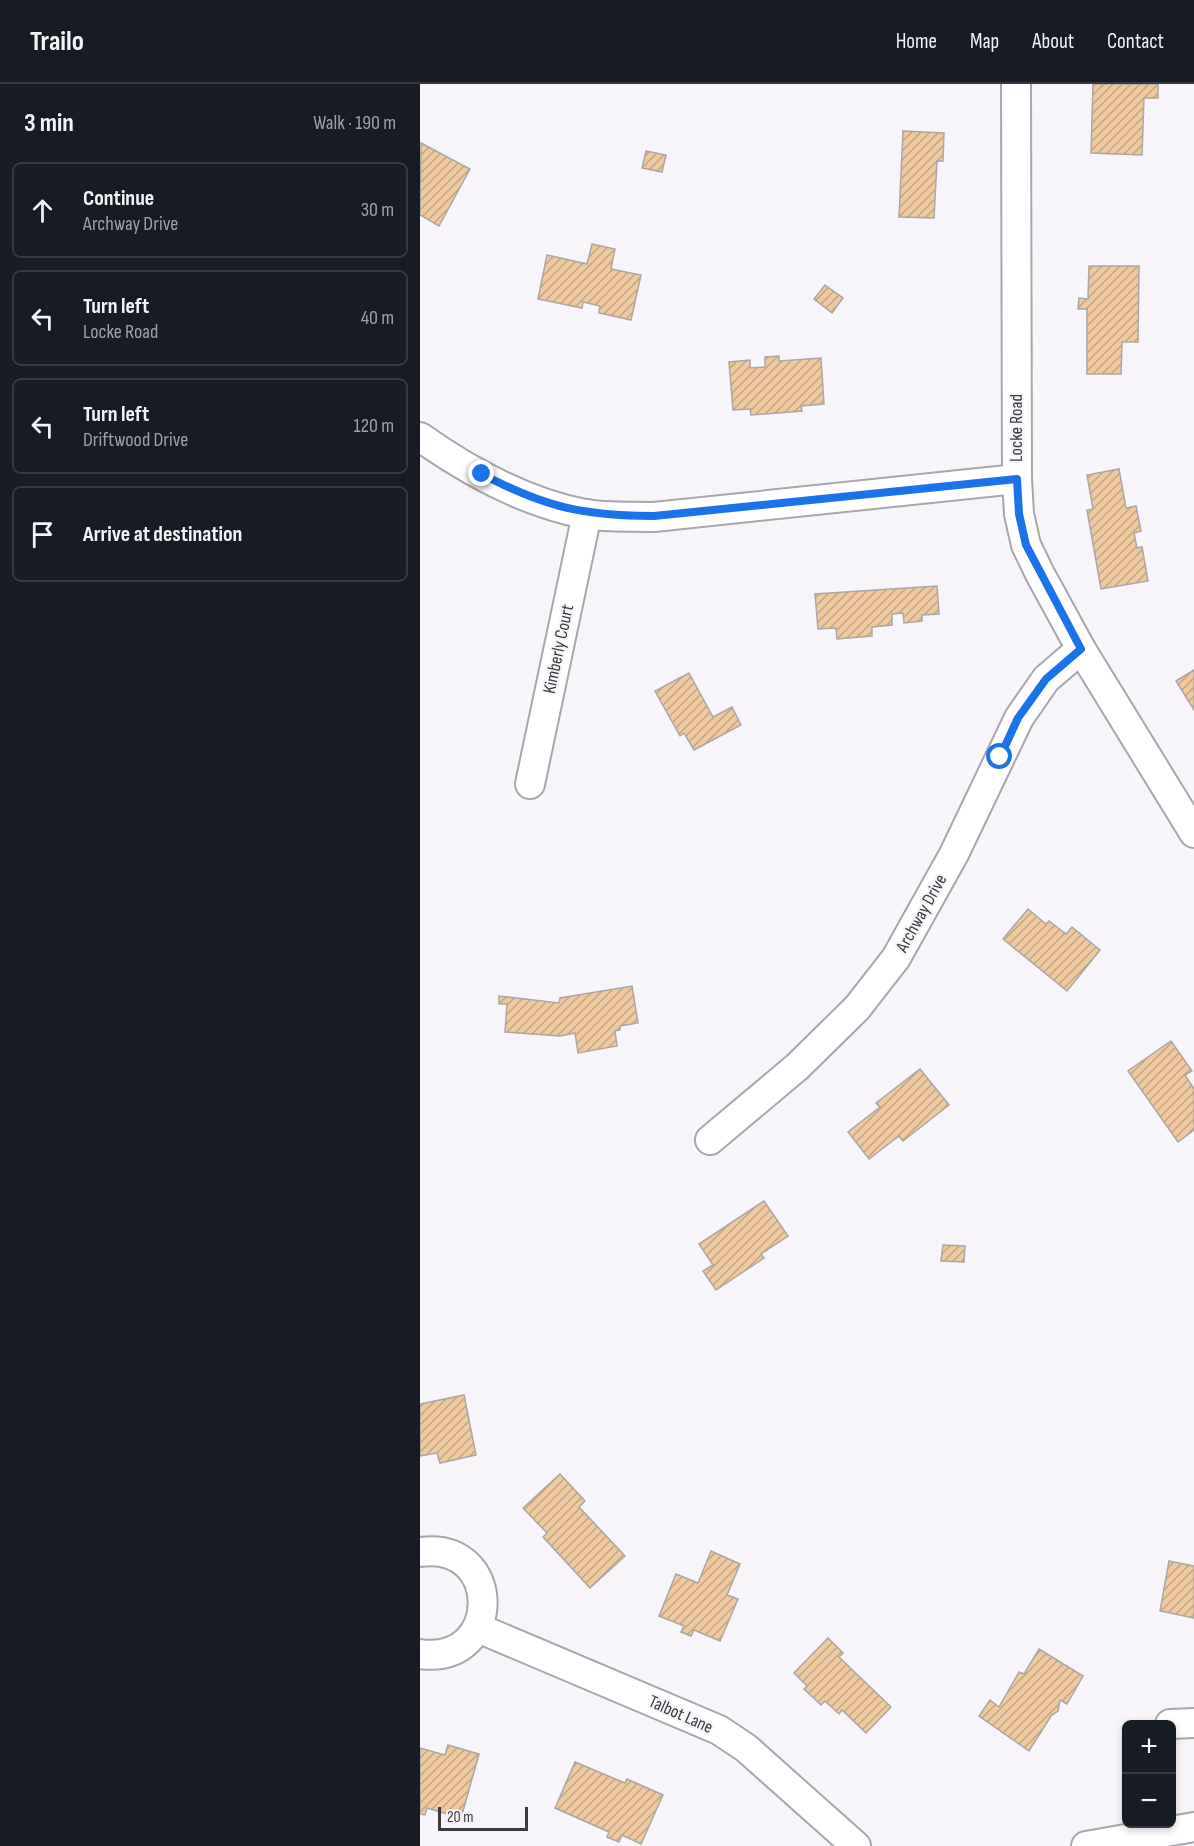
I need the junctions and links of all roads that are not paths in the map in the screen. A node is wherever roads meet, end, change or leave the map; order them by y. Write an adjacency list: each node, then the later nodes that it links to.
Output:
1 (1016, 84): 3 (street, Locke Road)
2 (420, 436): 4 (street)
3 (1017, 479): 4 (street); 5 (street, Locke Road)
4 (587, 514): 6 (street, Kimberly Court)
5 (1081, 649): 7 (street, Locke Road); 8 (street, Archway Drive)
6 (530, 784)
7 (1194, 833)
8 (710, 1140)
9 (420, 1552): 10 (street)
10 (477, 1628): 11 (street); 16 (street, Talbot Lane)
11 (420, 1654)
12 (1194, 1723): 13 (street)
13 (1176, 1724)
14 (1194, 1827): 15 (street)
15 (1145, 1829): 17 (street)
16 (856, 1846)
17 (1086, 1846)

